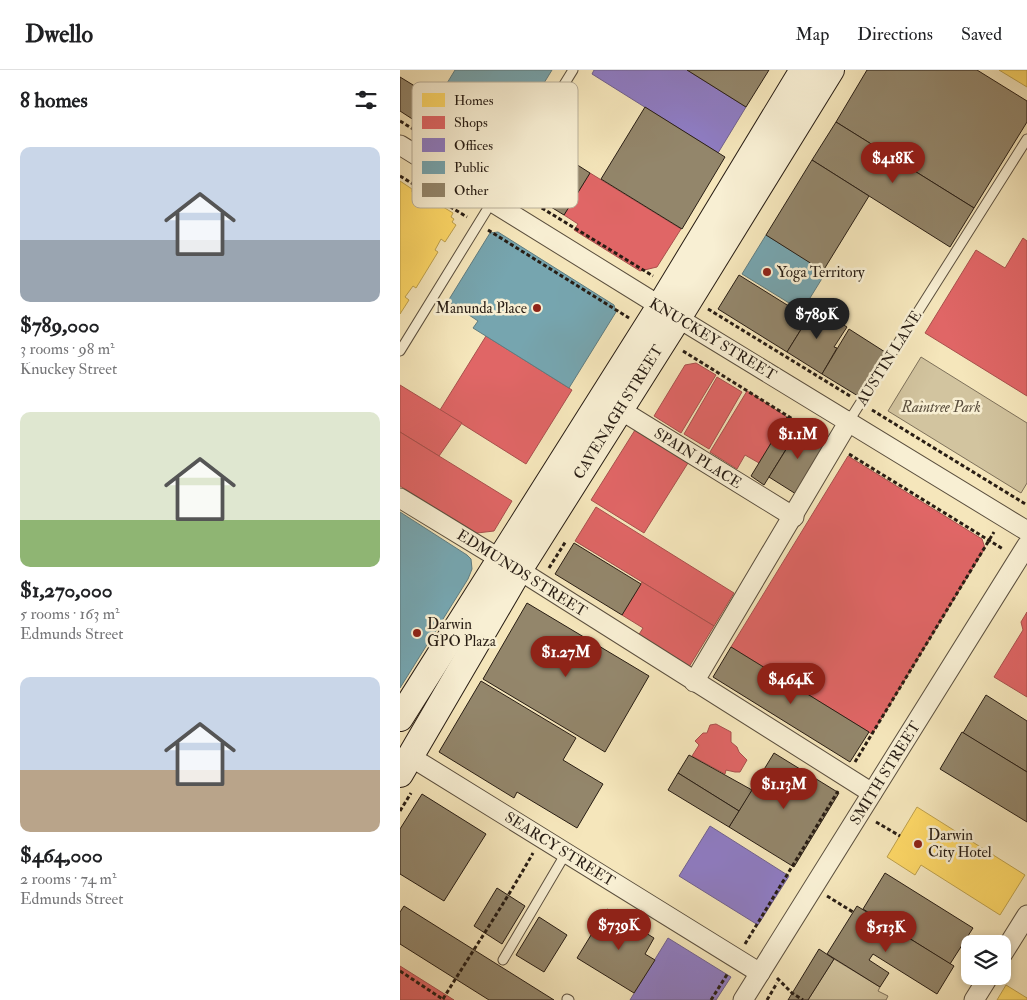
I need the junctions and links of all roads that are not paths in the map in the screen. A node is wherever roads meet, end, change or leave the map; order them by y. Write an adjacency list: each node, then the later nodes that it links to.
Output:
1 (574, 70): 4 (lane)
2 (803, 70): 10 (street, CAVENAGH STREET)
3 (831, 70): 10 (street, CAVENAGH STREET)
4 (567, 82)
5 (1027, 139): 13 (lane, AUSTIN LANE)
6 (400, 145): 7 (street, KNUCKEY STREET)
7 (412, 152)
8 (488, 208): 11 (lane)
9 (503, 208): 10 (street, KNUCKEY STREET)
10 (675, 302): 12 (street, CAVENAGH STREET); 13 (street, KNUCKEY STREET)
11 (400, 350)
12 (610, 404): 15 (street, SPAIN PLACE); 18 (street, CAVENAGH STREET)
13 (850, 421): 15 (street, AUSTIN LANE); 16 (street, KNUCKEY STREET)
14 (400, 498): 18 (street, EDMUNDS STREET)
15 (794, 517): 19 (street, AUSTIN LANE)
16 (1027, 531)
17 (1023, 552): 22 (street, SMITH STREET)
18 (510, 564): 19 (street, EDMUNDS STREET); 20 (street, CAVENAGH STREET); 21 (street, CAVENAGH STREET)
19 (694, 682): 22 (street, EDMUNDS STREET)
20 (400, 718)
21 (404, 760): 23 (street, SEARCY STREET)
22 (872, 793): 27 (street, SMITH STREET)
23 (566, 853): 26 (lane); 27 (street, SEARCY STREET)
24 (1027, 915): 25 (street)
25 (1011, 940)
26 (503, 960)
27 (768, 976): 29 (street, SMITH STREET)
28 (983, 985): 30 (street)
29 (743, 1000)
30 (974, 1000)

